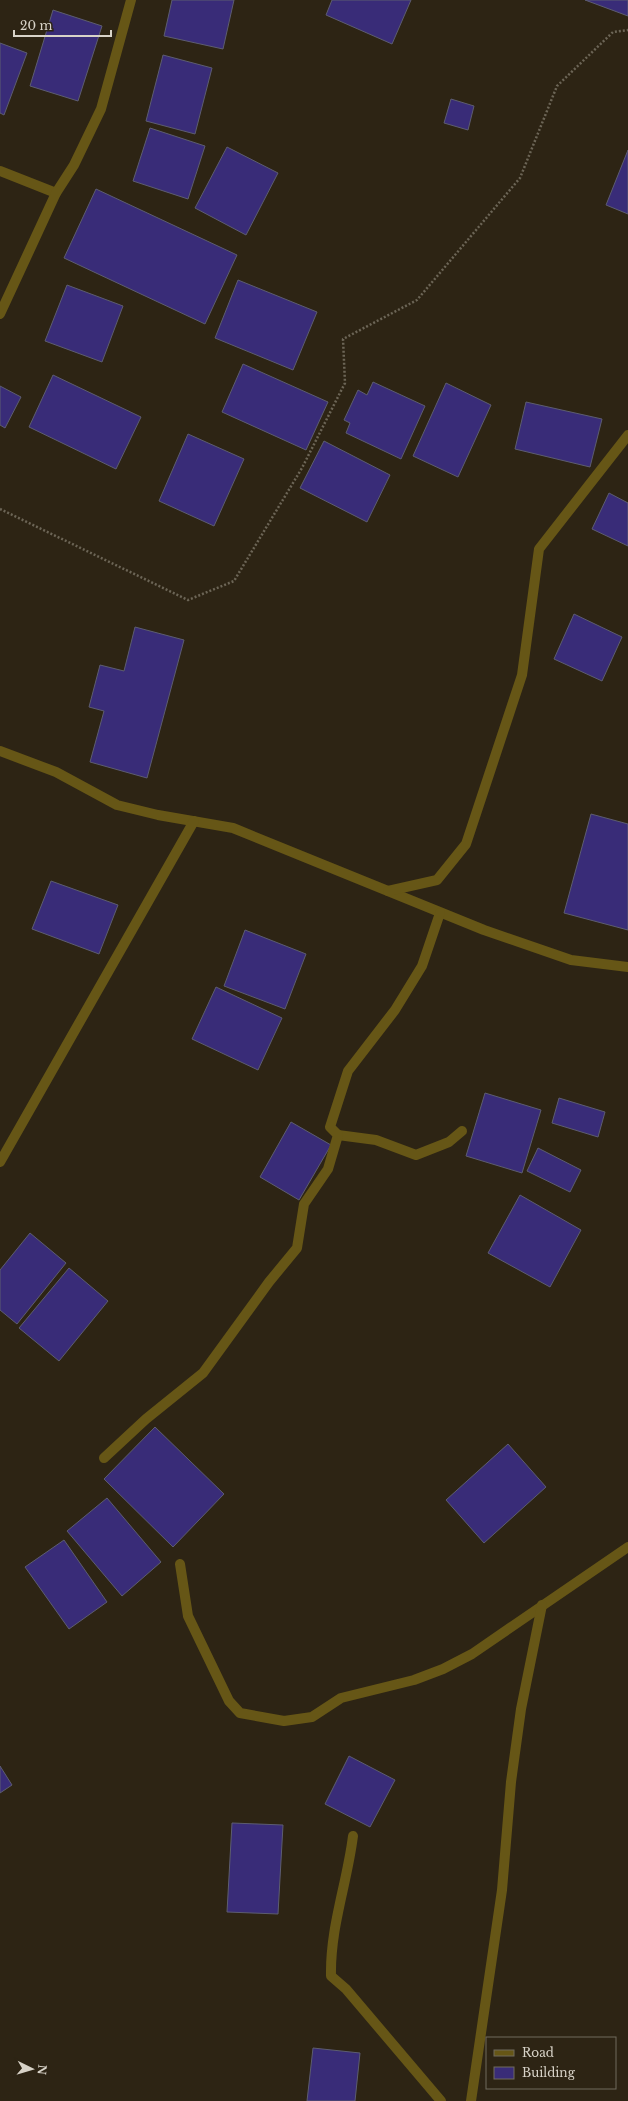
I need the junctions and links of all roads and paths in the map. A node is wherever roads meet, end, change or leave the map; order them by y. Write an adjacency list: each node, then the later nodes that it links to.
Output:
1 (131, 0): 4 (street)
2 (628, 30): 7 (path)
3 (0, 170): 4 (street)
4 (56, 193): 5 (street)
5 (0, 314)
6 (628, 435): 10 (street)
7 (0, 509)
8 (0, 751): 9 (street)
9 (194, 821): 10 (street); 15 (street)
10 (388, 891): 11 (street)
11 (440, 913): 12 (street); 14 (street)
12 (628, 967)
13 (462, 1131): 14 (street)
14 (338, 1135): 16 (street)
15 (0, 1162)
16 (104, 1458)
17 (628, 1547): 19 (street)
18 (180, 1564): 19 (street)
19 (542, 1605): 22 (street)
20 (353, 1836): 21 (street)
21 (441, 2101)
22 (471, 2101)

